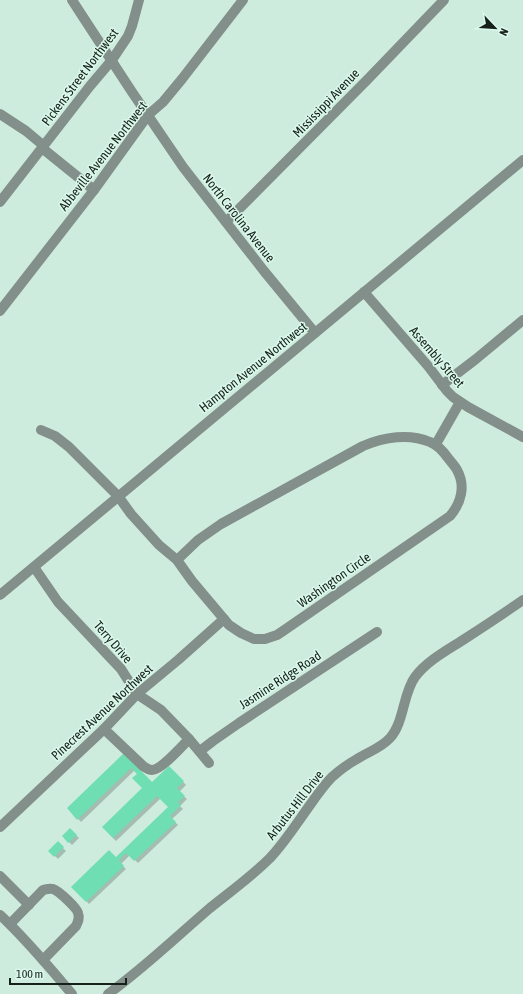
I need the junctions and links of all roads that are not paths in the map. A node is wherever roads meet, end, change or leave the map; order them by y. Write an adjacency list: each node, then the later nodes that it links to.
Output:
1 (72, 0): 5 (street, North Carolina Avenue)
2 (139, 0): 5 (street, Pickens Street Northwest)
3 (243, 0): 7 (street, Abbeville Avenue Northwest)
4 (444, 0): 12 (street, Mississippi Avenue)
5 (112, 60): 7 (street, North Carolina Avenue); 8 (street, Pickens Street Northwest)
6 (0, 114): 8 (street)
7 (148, 116): 10 (street, Abbeville Avenue Northwest); 12 (street, North Carolina Avenue)
8 (43, 147): 10 (street); 11 (street, Pickens Street Northwest)
9 (523, 160): 13 (street, Hampton Avenue Northwest)
10 (94, 190): 14 (street, Abbeville Avenue Northwest)
11 (0, 202)
12 (226, 222): 16 (street, North Carolina Avenue)
13 (364, 292): 16 (street, Hampton Avenue Northwest); 17 (street, Assembly Street)
14 (0, 311)
15 (523, 320): 17 (street)
16 (315, 333): 22 (street, Hampton Avenue Northwest)
17 (442, 385): 18 (street, Assembly Street)
18 (460, 402): 20 (street, Assembly Street); 21 (street)
19 (41, 430): 22 (street, Washington Circle)
20 (523, 437)
21 (436, 444): 23 (street); 27 (street, Washington Circle)
22 (118, 496): 23 (street, Washington Circle); 24 (street, Hampton Avenue Northwest)
23 (177, 560): 27 (street, Washington Circle)
24 (34, 567): 25 (street, Hampton Avenue Northwest); 29 (street, Terry Drive)
25 (0, 595)
26 (523, 600): 41 (street, Arbutus Hill Drive)
27 (224, 619): 29 (street, Pinecrest Avenue Northwest)
28 (377, 632): 32 (street, Jasmine Ridge Road)
29 (137, 694): 30 (street, Pinecrest Avenue Northwest); 31 (street, Terry Drive)
30 (104, 728): 31 (street); 34 (street, Pinecrest Avenue Northwest)
31 (189, 739): 32 (street, Terry Drive)
32 (200, 751): 33 (street, Terry Drive)
33 (209, 763)
34 (0, 827)
35 (0, 876): 36 (street)
36 (29, 905): 38 (street); 39 (street)
37 (0, 915): 38 (street)
38 (10, 924): 39 (street)
39 (43, 960): 40 (street)
40 (72, 994)
41 (108, 994)

